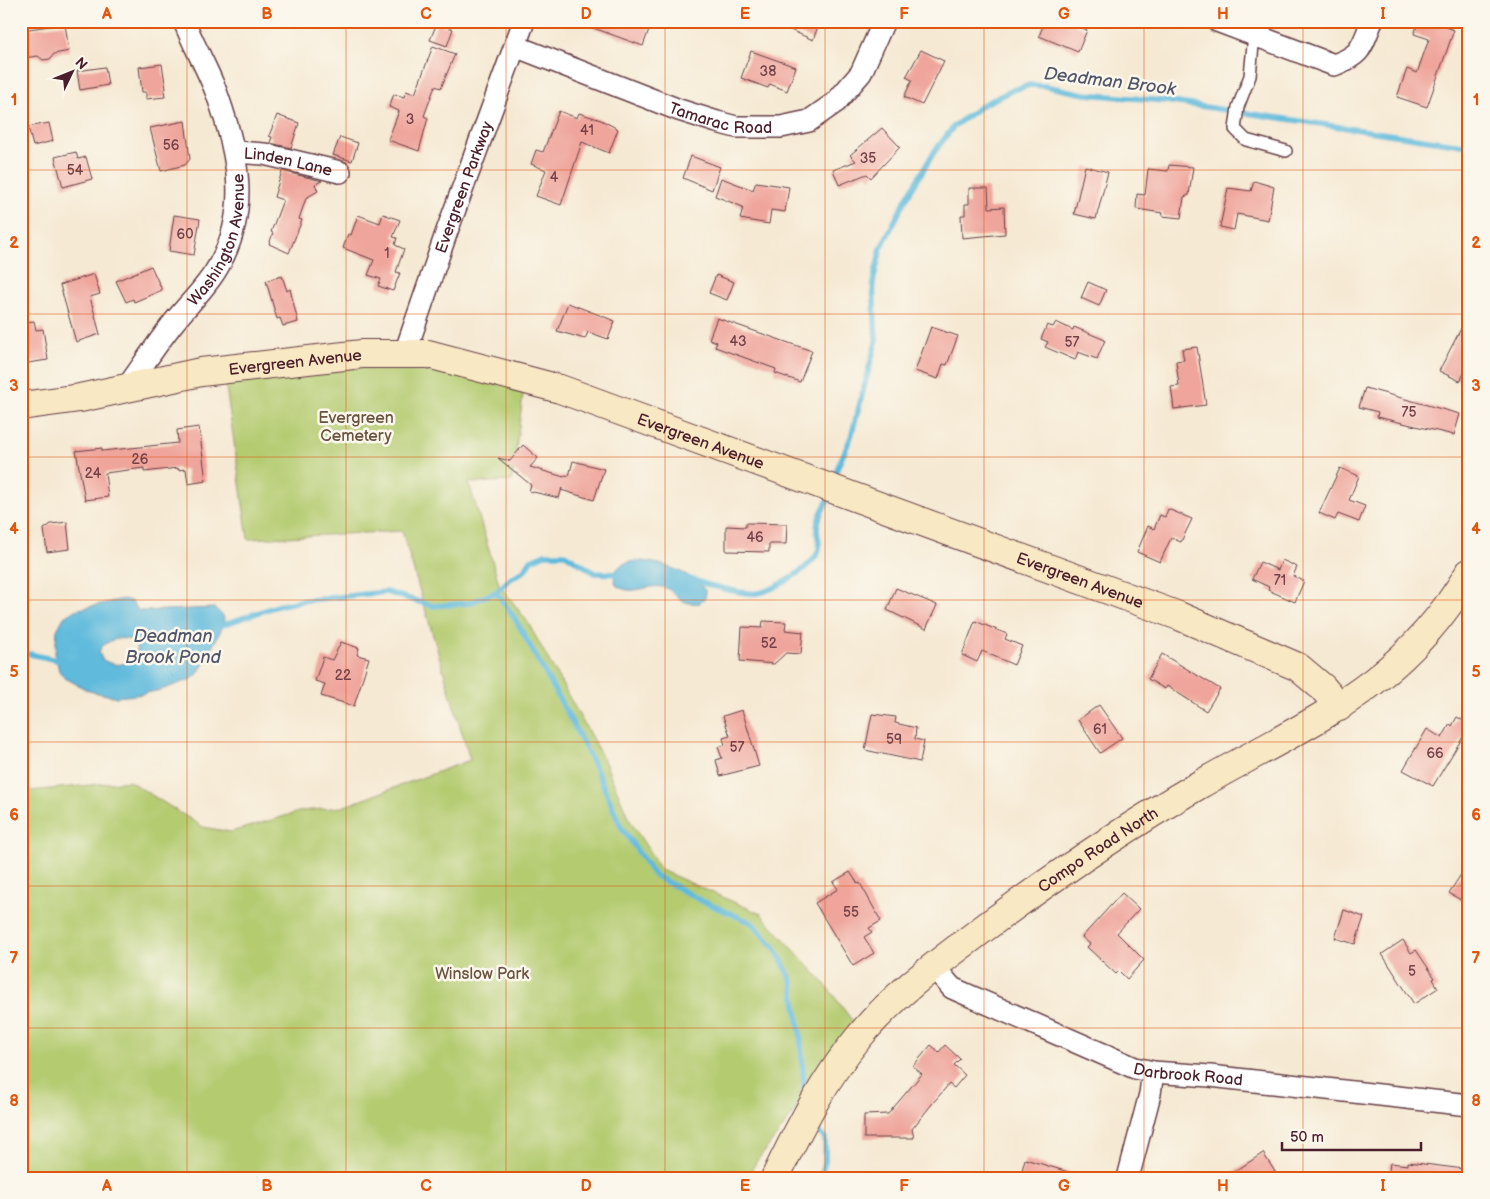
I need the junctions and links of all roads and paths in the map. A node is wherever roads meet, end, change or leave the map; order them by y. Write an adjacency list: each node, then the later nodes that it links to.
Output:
1 (184, 21): 9 (street, Washington Avenue)
2 (524, 21): 7 (street, Evergreen Parkway)
3 (884, 21): 7 (street, Tamarac Road)
4 (1217, 21): 6 (street)
5 (1372, 21): 6 (street)
6 (1254, 35): 8 (lane)
7 (515, 46): 11 (street, Evergreen Parkway)
8 (1286, 151)
9 (235, 152): 10 (street, Linden Lane); 12 (street, Washington Avenue)
10 (340, 172)
11 (406, 353): 12 (main road, Evergreen Avenue); 15 (main road, Evergreen Avenue)
12 (128, 386): 13 (main road, Evergreen Avenue)
13 (21, 406)
14 (1469, 573): 15 (main road, Compo Road North)
15 (1339, 707): 16 (main road, Compo Road North)
16 (934, 967): 17 (street, Darbrook Road); 19 (main road, Compo Road North)
17 (1153, 1072): 18 (street, Darbrook Road); 20 (street)
18 (1469, 1106)
19 (775, 1178)
20 (1128, 1178)

